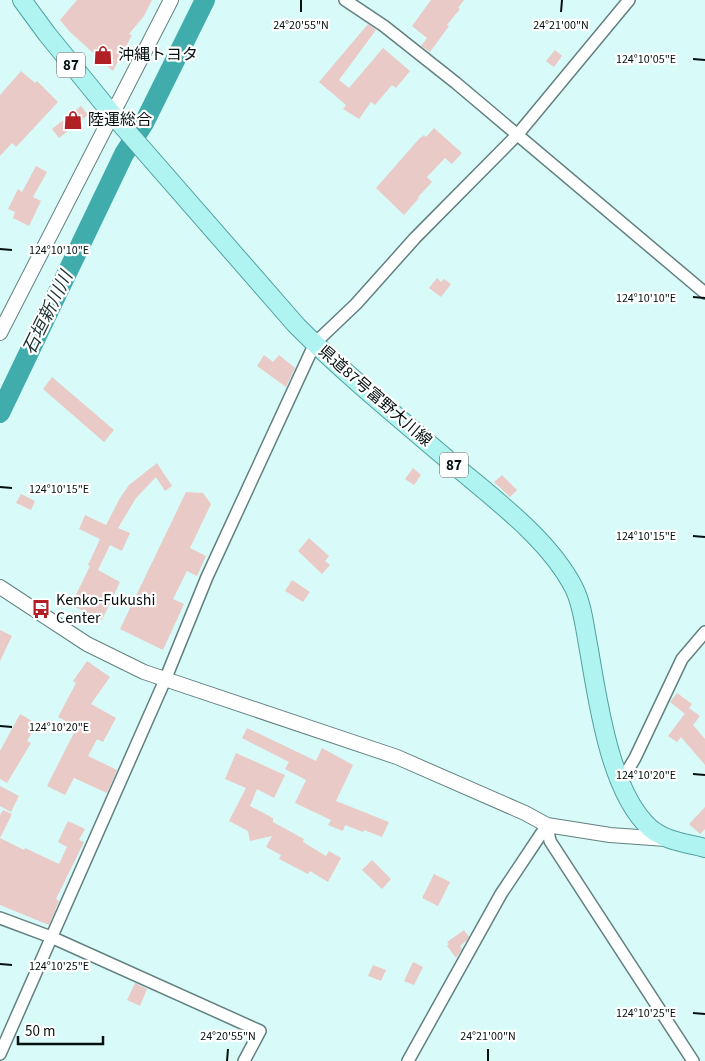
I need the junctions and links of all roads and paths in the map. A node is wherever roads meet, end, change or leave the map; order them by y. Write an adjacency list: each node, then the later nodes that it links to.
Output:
1 (22, 0): 5 (main road, 県道87号富野大川線 / 87)
2 (171, 0): 5 (street)
3 (345, 0): 6 (street)
4 (629, 0): 6 (street)
5 (118, 120): 8 (street); 9 (main road, 県道87号富野大川線 / 87)
6 (518, 134): 7 (street); 9 (street)
7 (705, 293)
8 (0, 334)
9 (315, 343): 12 (street); 13 (main road, 県道87号富野大川線 / 87)
10 (0, 587): 12 (street)
11 (705, 632): 13 (street)
12 (165, 680): 14 (street); 18 (street)
13 (620, 783): 15 (main road, 県道87号富野大川線 / 87)
14 (547, 825): 15 (street); 21 (street); 22 (street)
15 (668, 839): 16 (main road, 県道87号富野大川線 / 87)
16 (705, 848)
17 (0, 918): 18 (street)
18 (51, 937): 19 (street); 20 (street)
19 (0, 1054)
20 (244, 1061)
21 (408, 1061)
22 (693, 1061)

